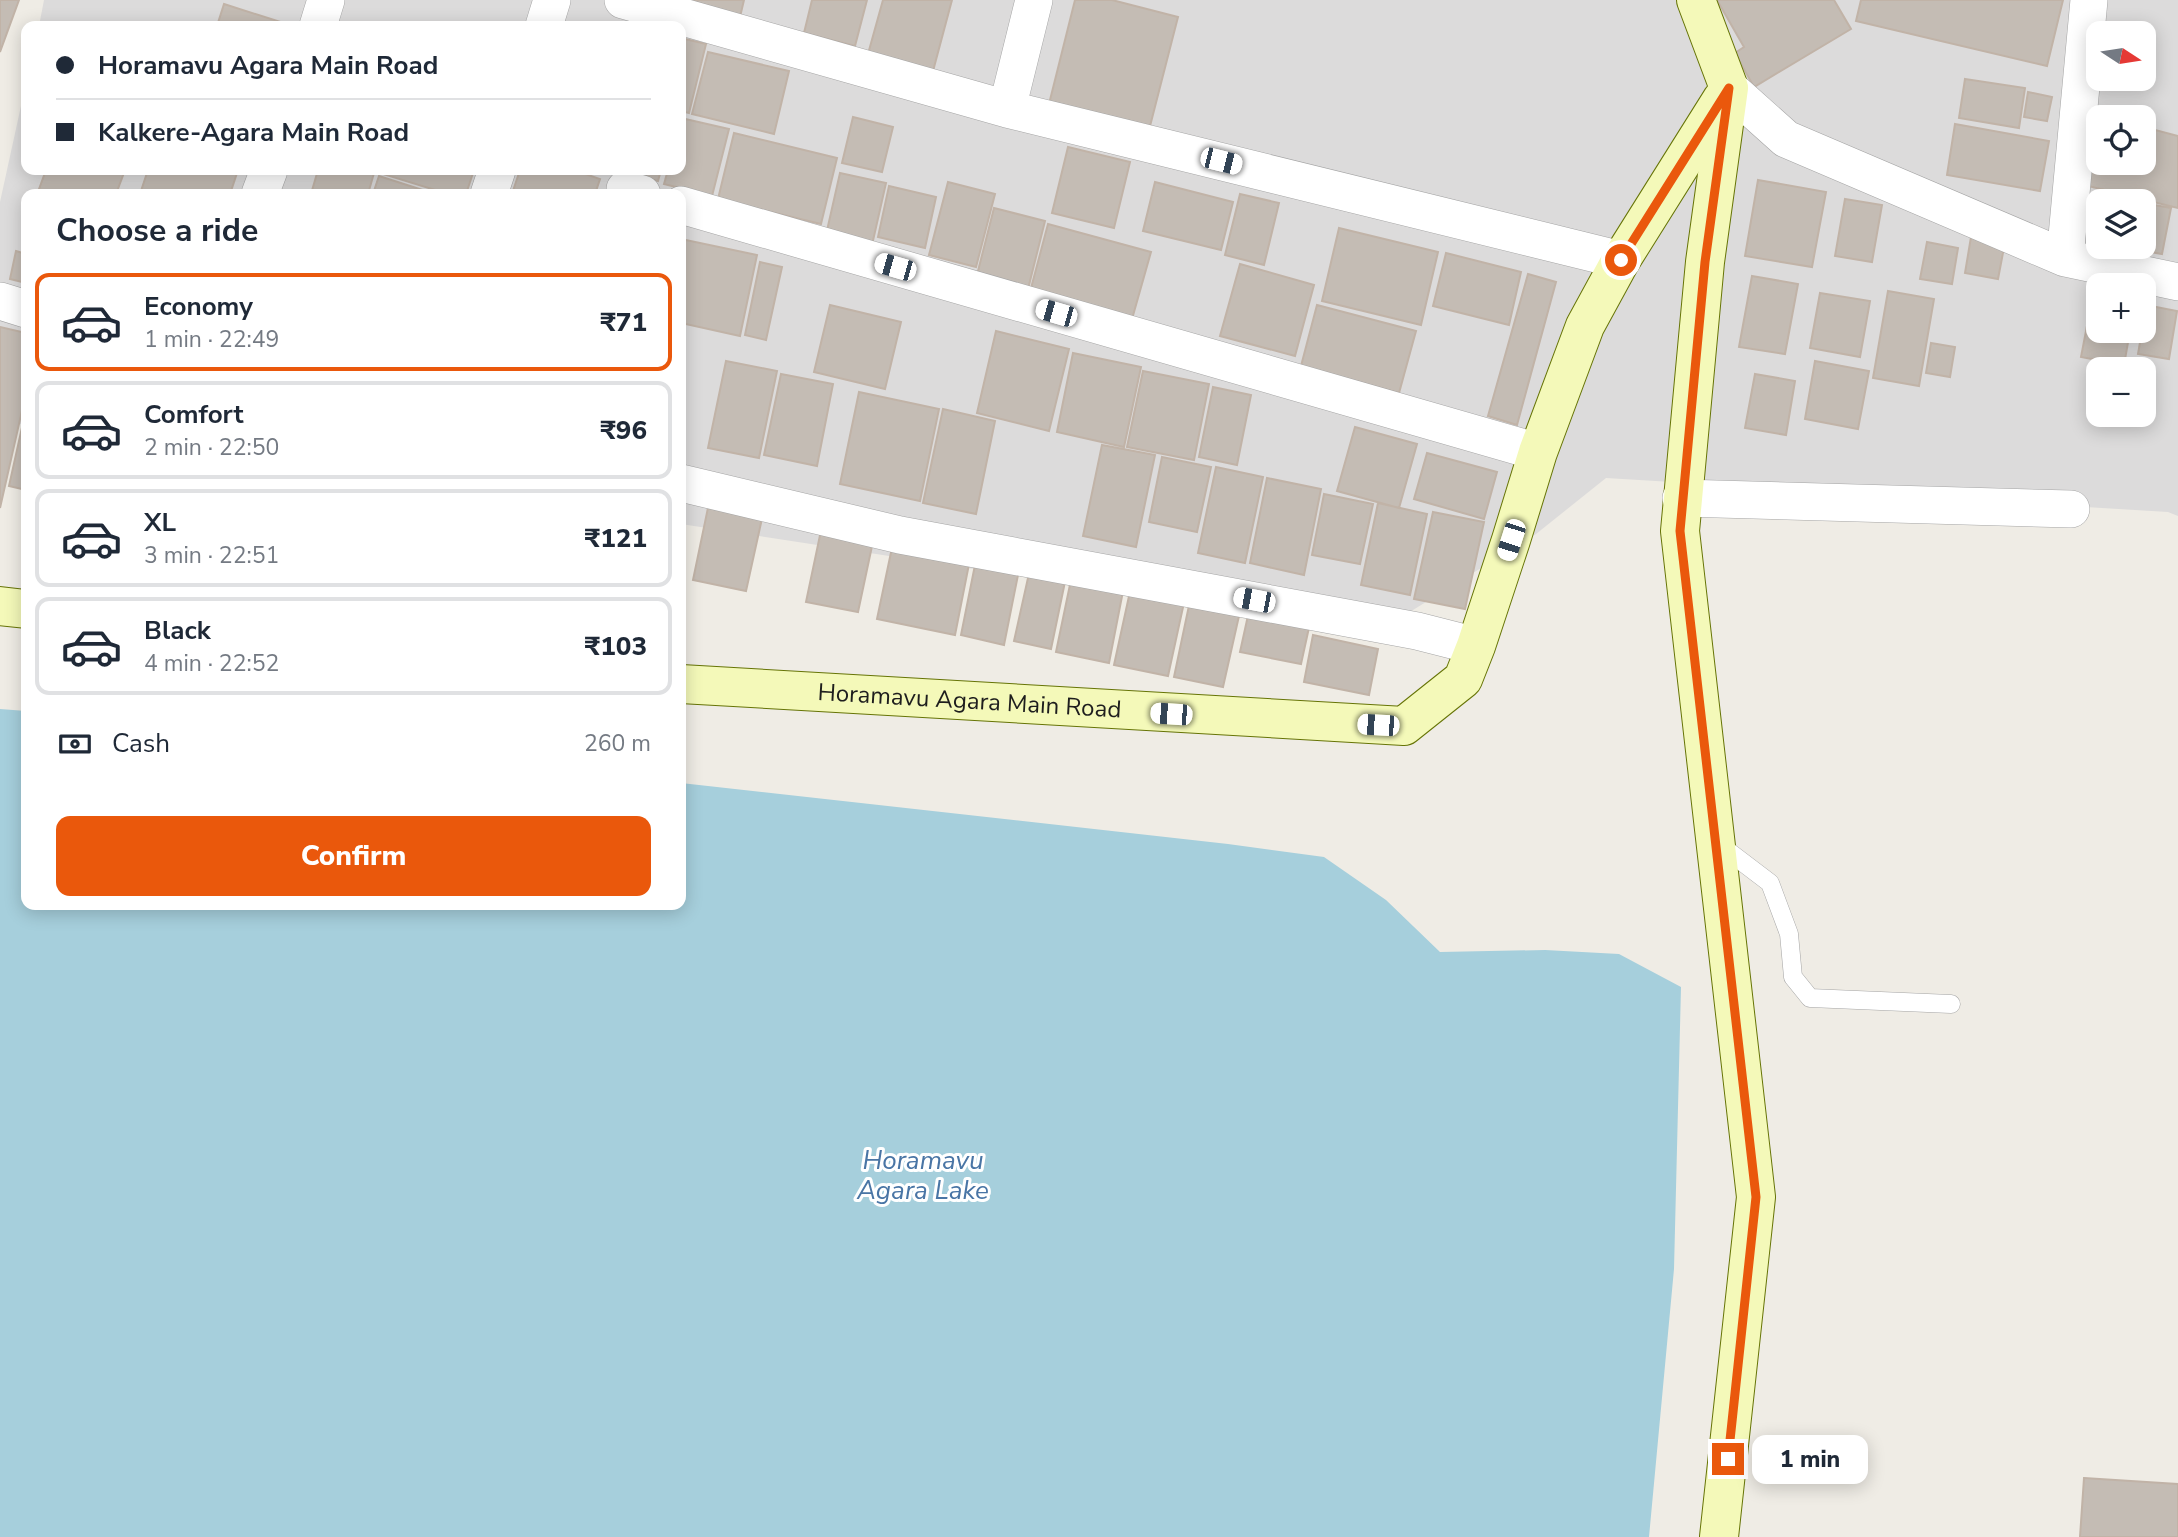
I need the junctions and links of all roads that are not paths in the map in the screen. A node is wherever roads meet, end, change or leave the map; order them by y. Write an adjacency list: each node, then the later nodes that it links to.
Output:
1 (327, 0): 7 (street)
2 (552, 0): 8 (street)
3 (622, 0): 10 (street)
4 (1034, 0): 10 (street)
5 (1696, 0): 9 (street)
6 (2089, 0): 12 (street)
7 (320, 21)
8 (546, 21)
9 (1729, 88): 12 (street); 13 (street, Horamavu Agara Main Road); 19 (street)
10 (1007, 109): 13 (street)
11 (686, 206): 17 (street)
12 (2065, 258): 14 (street)
13 (1621, 260): 17 (street, Horamavu Agara Main Road)
14 (2173, 286)
15 (0, 301): 16 (street)
16 (21, 307)
17 (1538, 452): 23 (street, Horamavu Agara Main Road)
18 (686, 484): 23 (street)
19 (1681, 498): 20 (street); 25 (street)
20 (2071, 509)
21 (0, 606): 22 (street)
22 (21, 608)
23 (1476, 646): 24 (street, Horamavu Agara Main Road)
24 (686, 684)
25 (1715, 841): 26 (lane); 27 (street)
26 (1951, 1004)
27 (1719, 1537)

